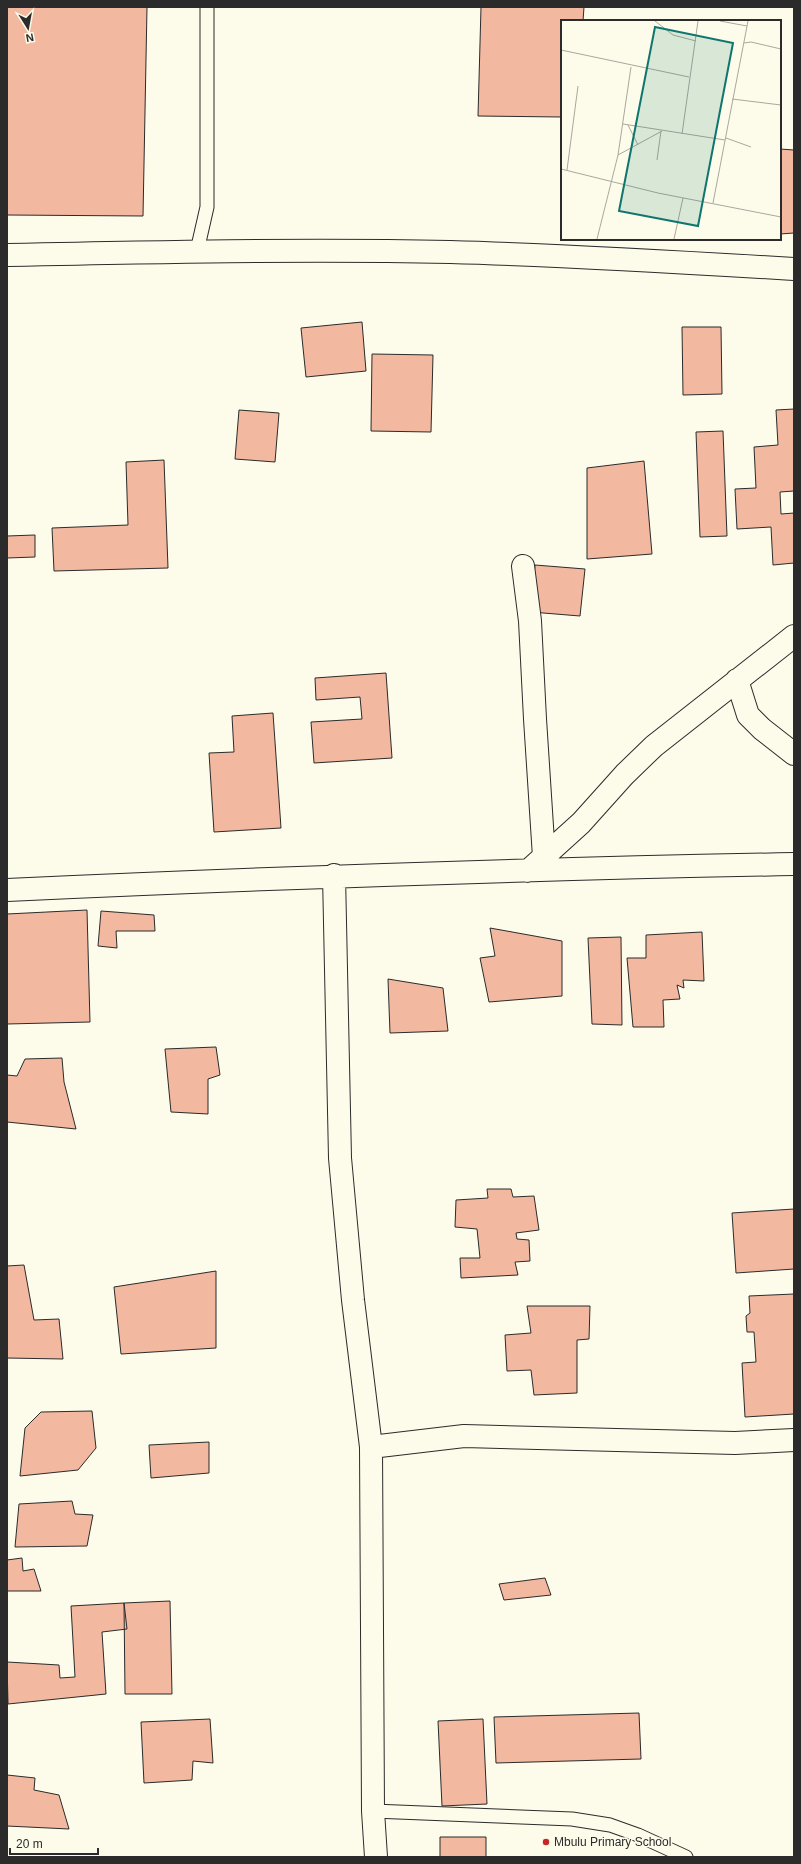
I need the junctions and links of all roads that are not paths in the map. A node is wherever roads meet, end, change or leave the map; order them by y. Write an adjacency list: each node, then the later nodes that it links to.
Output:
1 (207, 7): 2 (lane)
2 (197, 252): 3 (street); 4 (street)
3 (7, 255)
4 (794, 269)
5 (523, 566): 9 (street)
6 (794, 636): 7 (street)
7 (736, 680): 8 (street); 9 (street)
8 (794, 754)
9 (544, 857): 11 (street)
10 (794, 864): 11 (street)
11 (528, 871): 12 (street)
12 (334, 875): 13 (street); 15 (street)
13 (7, 890)
14 (794, 1440): 15 (street)
15 (371, 1447): 16 (street)
16 (373, 1812): 17 (street); 18 (lane)
17 (376, 1857)
18 (686, 1857)

